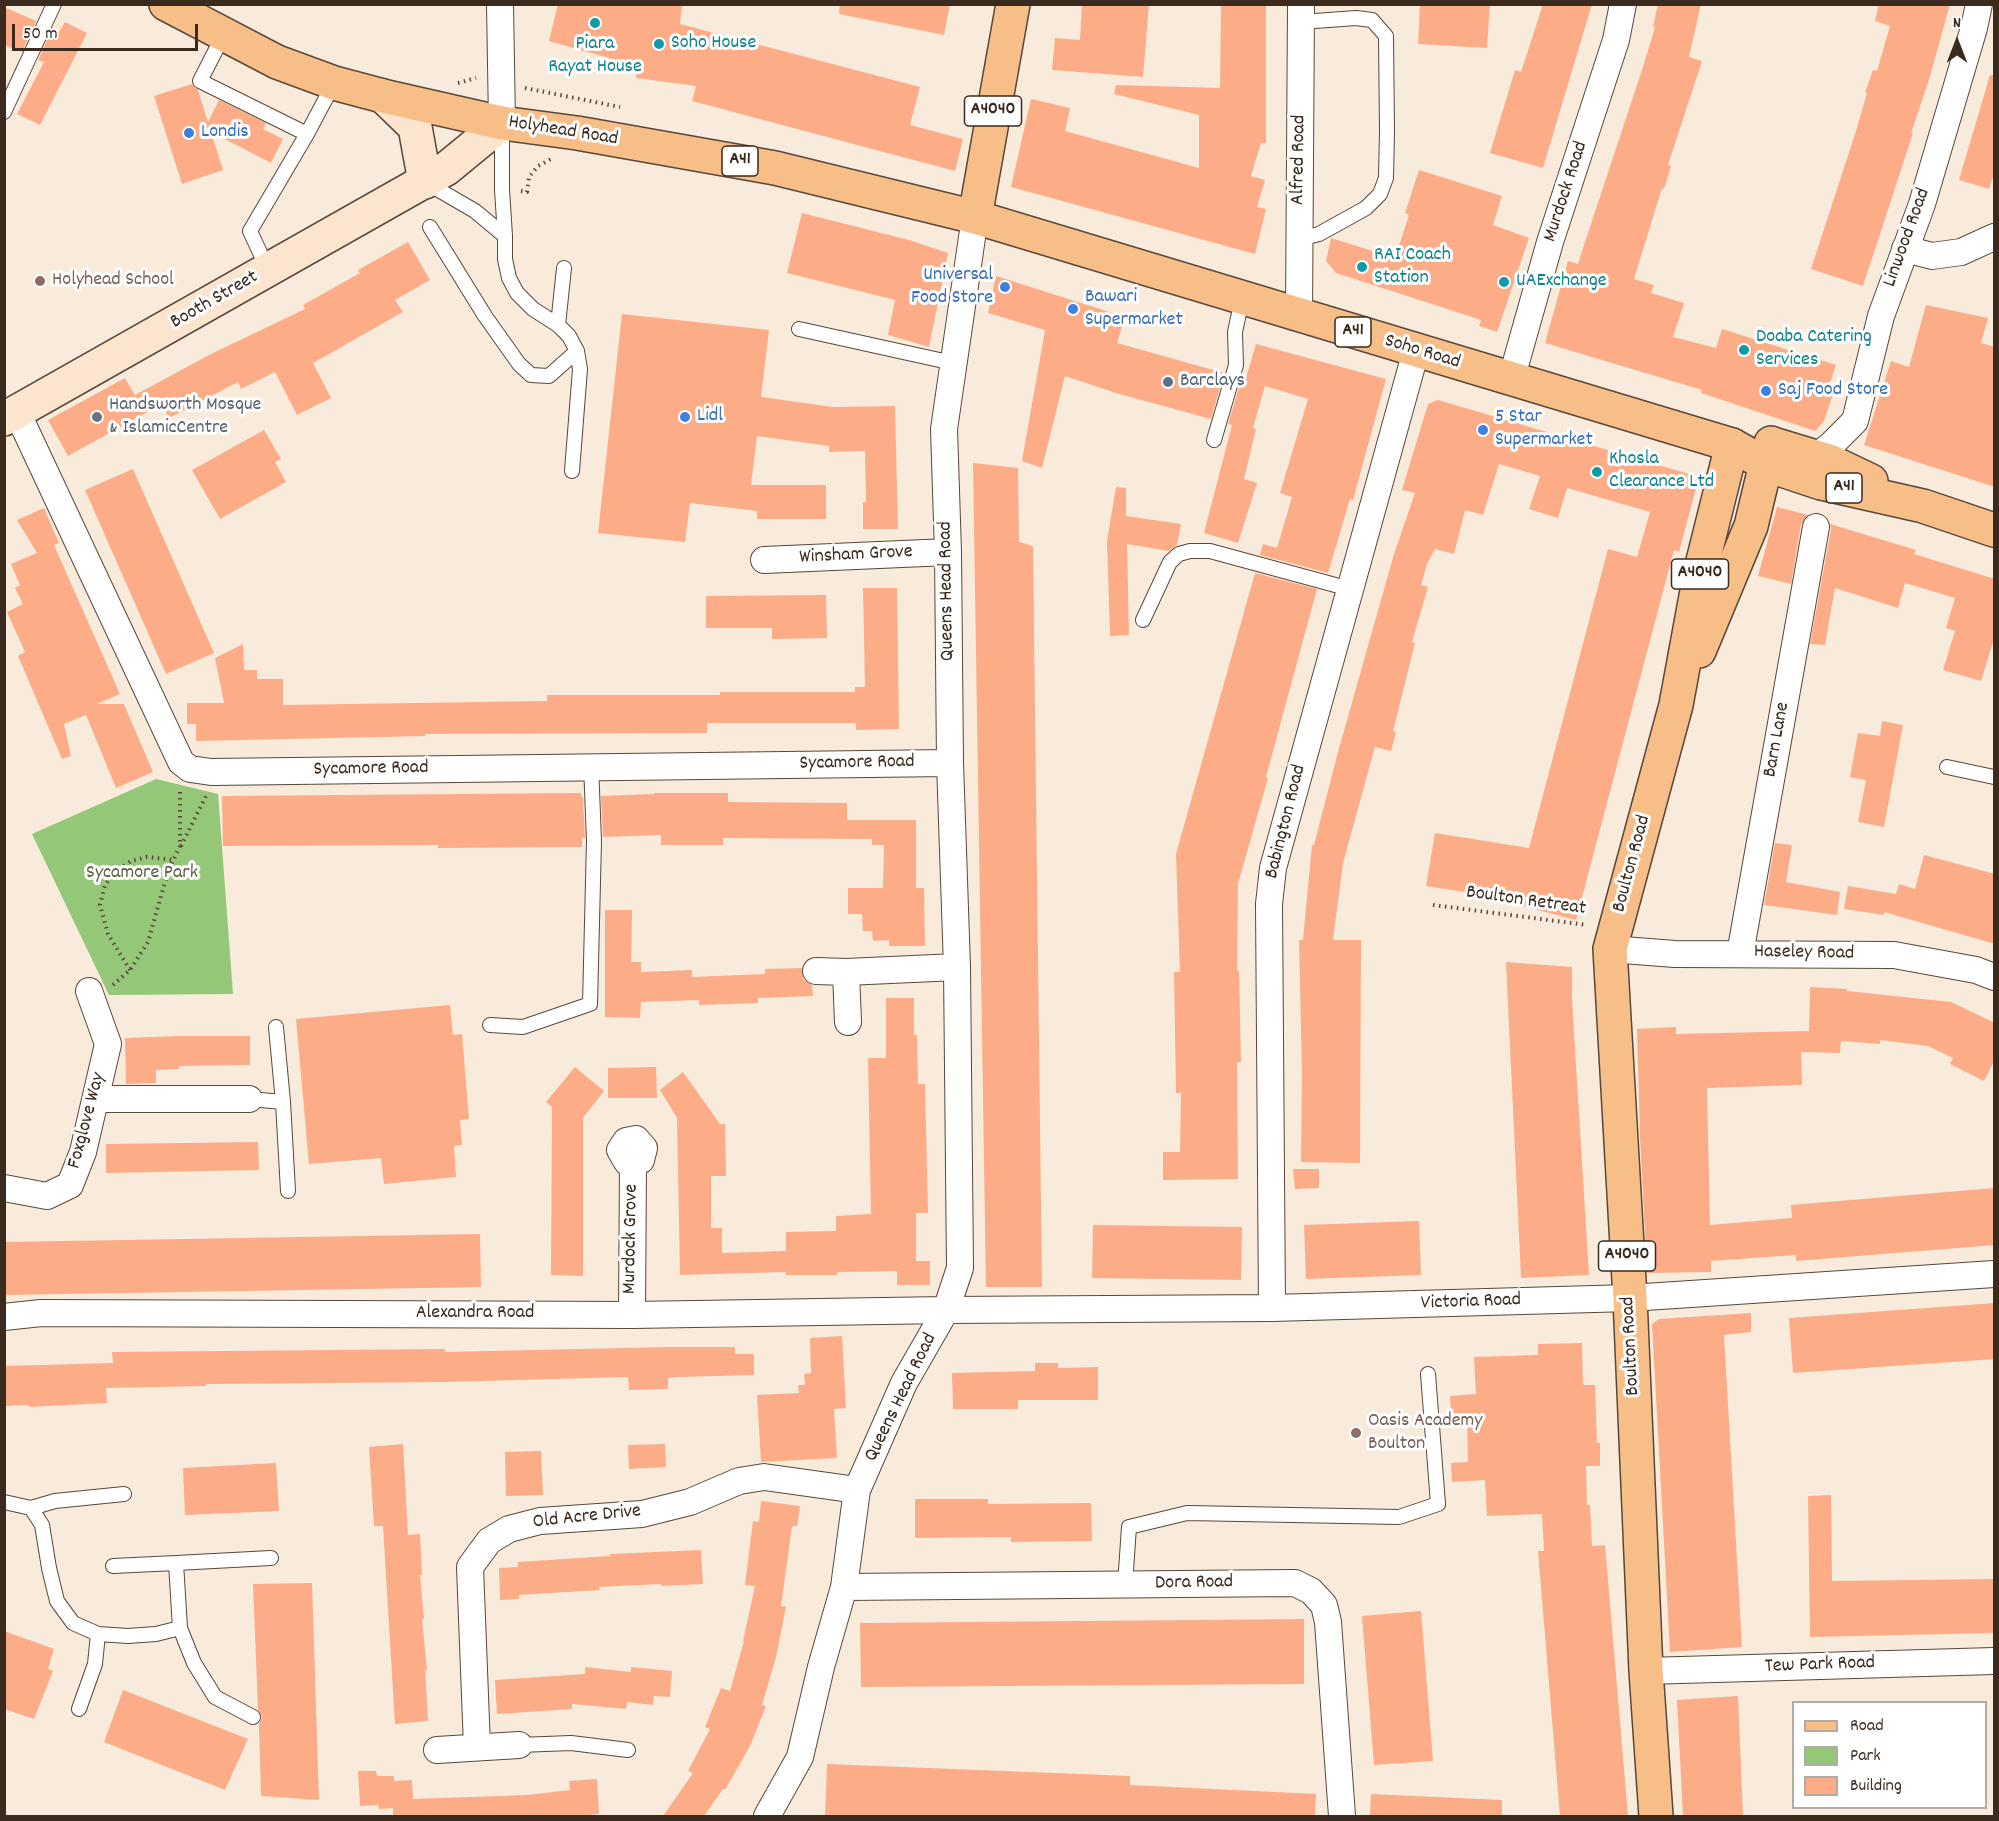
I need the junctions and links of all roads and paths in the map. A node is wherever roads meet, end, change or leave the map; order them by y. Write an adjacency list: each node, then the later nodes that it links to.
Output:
1 (54, 4): 11 (lane)
2 (166, 4): 8 (main road, Holyhead Road / A41)
3 (500, 4): 12 (street)
4 (1013, 4): 15 (main road, A4040)
5 (1623, 4): 30 (street, Murdock Road)
6 (1979, 4): 20 (street, Linwood Road)
7 (1301, 13): 19 (street, Alfred Road); 19 (lane)
8 (224, 34): 9 (main road, Holyhead Road / A41); 13 (lane)
9 (334, 83): 10 (main road, Holyhead Road / A41); 13 (lane)
10 (383, 96): 12 (main road, Holyhead Road / A41); 14 (main road)
11 (4, 112)
12 (502, 123): 14 (main road, Booth Street); 15 (main road, Holyhead Road / A41); 17 (lane)
13 (307, 135): 22 (lane)
14 (425, 182): 17 (lane); 22 (main road, Booth Street)
15 (975, 217): 23 (main road, Soho Road / A41); 29 (street, Queens Head Road)
16 (430, 227): 27 (lane)
17 (506, 236): 25 (lane)
18 (1995, 237): 20 (street)
19 (1299, 240): 24 (street, Alfred Road)
20 (1905, 249): 35 (street, Linwood Road)
21 (564, 268): 25 (lane)
22 (268, 270): 31 (main road, Booth Street)
23 (1242, 299): 24 (main road, Soho Road / A41); 32 (lane)
24 (1299, 316): 28 (main road, Soho Road / A41)
25 (558, 325): 27 (lane)
26 (799, 329): 29 (lane)
27 (577, 351): 36 (lane)
28 (1416, 351): 30 (main road, Soho Road / A41); 42 (street, Babington Road)
29 (953, 363): 40 (street, Queens Head Road)
30 (1511, 380): 33 (main road, Soho Road / A41)
31 (11, 416): 45 (street)
32 (1214, 440)
33 (1732, 445): 34 (main road, Soho Road / A41); 44 (main road, Boulton Road / A4040)
34 (1769, 454): 35 (main road, Soho Road / A41); 37 (main road, Soho Road / A41); 44 (main road, Boulton Road / A4040)
35 (1816, 457): 37 (main road, Soho Road / A41)
36 (572, 471)
37 (1923, 506): 39 (main road, Soho Road / A41)
38 (1816, 527): 55 (street, Barn Lane)
39 (1995, 530)
40 (948, 552): 41 (street, Winsham Grove); 46 (street, Queens Head Road)
41 (764, 560)
42 (1350, 589): 43 (lane); 73 (street, Babington Road)
43 (1143, 620)
44 (1676, 705): 54 (main road, Boulton Road / A4040)
45 (181, 762): 49 (street, Sycamore Road); 51 (path)
46 (950, 763): 47 (street, Sycamore Road); 56 (street, Queens Head Road)
47 (591, 765): 49 (street, Sycamore Road); 63 (lane)
48 (1947, 766): 50 (lane)
49 (211, 772): 51 (path)
50 (1995, 777)
51 (180, 846): 52 (path)
52 (175, 860): 57 (path); 57 (path)
53 (1433, 905): 54 (path, Boulton Retreat)
54 (1613, 939): 55 (street, Haseley Road); 72 (main road, Boulton Road / A4040)
55 (1740, 954): 60 (street, Haseley Road)
56 (957, 967): 59 (street); 74 (street, Queens Head Road)
57 (130, 969): 61 (path)
58 (816, 971): 59 (street)
59 (846, 972): 62 (street)
60 (1995, 977)
61 (91, 996): 65 (street, Foxglove Way)
62 (848, 1022)
63 (490, 1025)
64 (276, 1027): 67 (lane)
65 (96, 1099): 66 (street); 69 (street, Foxglove Way)
66 (249, 1099): 67 (lane)
67 (283, 1102): 70 (lane)
68 (633, 1163): 75 (street, Murdock Grove)
69 (4, 1188)
70 (288, 1191)
71 (1995, 1274): 72 (street, Victoria Road)
72 (1630, 1298): 73 (street, Victoria Road); 90 (main road, Boulton Road / A4040)
73 (1272, 1308): 74 (street, Victoria Road)
74 (946, 1310): 75 (street, Alexandra Road); 78 (street, Queens Head Road)
75 (632, 1315): 76 (street, Alexandra Road)
76 (4, 1317)
77 (1428, 1374): 85 (lane)
78 (857, 1490): 86 (street, Queens Head Road); 94 (street, Old Acre Drive)
79 (124, 1494): 81 (lane)
80 (4, 1502): 81 (lane)
81 (31, 1508): 88 (lane)
82 (271, 1558): 83 (lane)
83 (176, 1563): 84 (lane); 87 (lane)
84 (114, 1566)
85 (1125, 1586): 86 (street, Dora Road); 98 (street, Dora Road)
86 (844, 1587): 97 (street, Queens Head Road)
87 (180, 1628): 88 (lane); 92 (lane)
88 (98, 1634): 91 (lane)
89 (1995, 1661): 90 (street, Tew Park Road)
90 (1646, 1671): 99 (main road, Boulton Road / A4040)
91 (79, 1709)
92 (253, 1717)
93 (519, 1745): 94 (street); 96 (lane)
94 (477, 1747): 95 (street)
95 (437, 1750)
96 (628, 1750)
97 (766, 1816)
98 (1342, 1816)
99 (1656, 1816)

